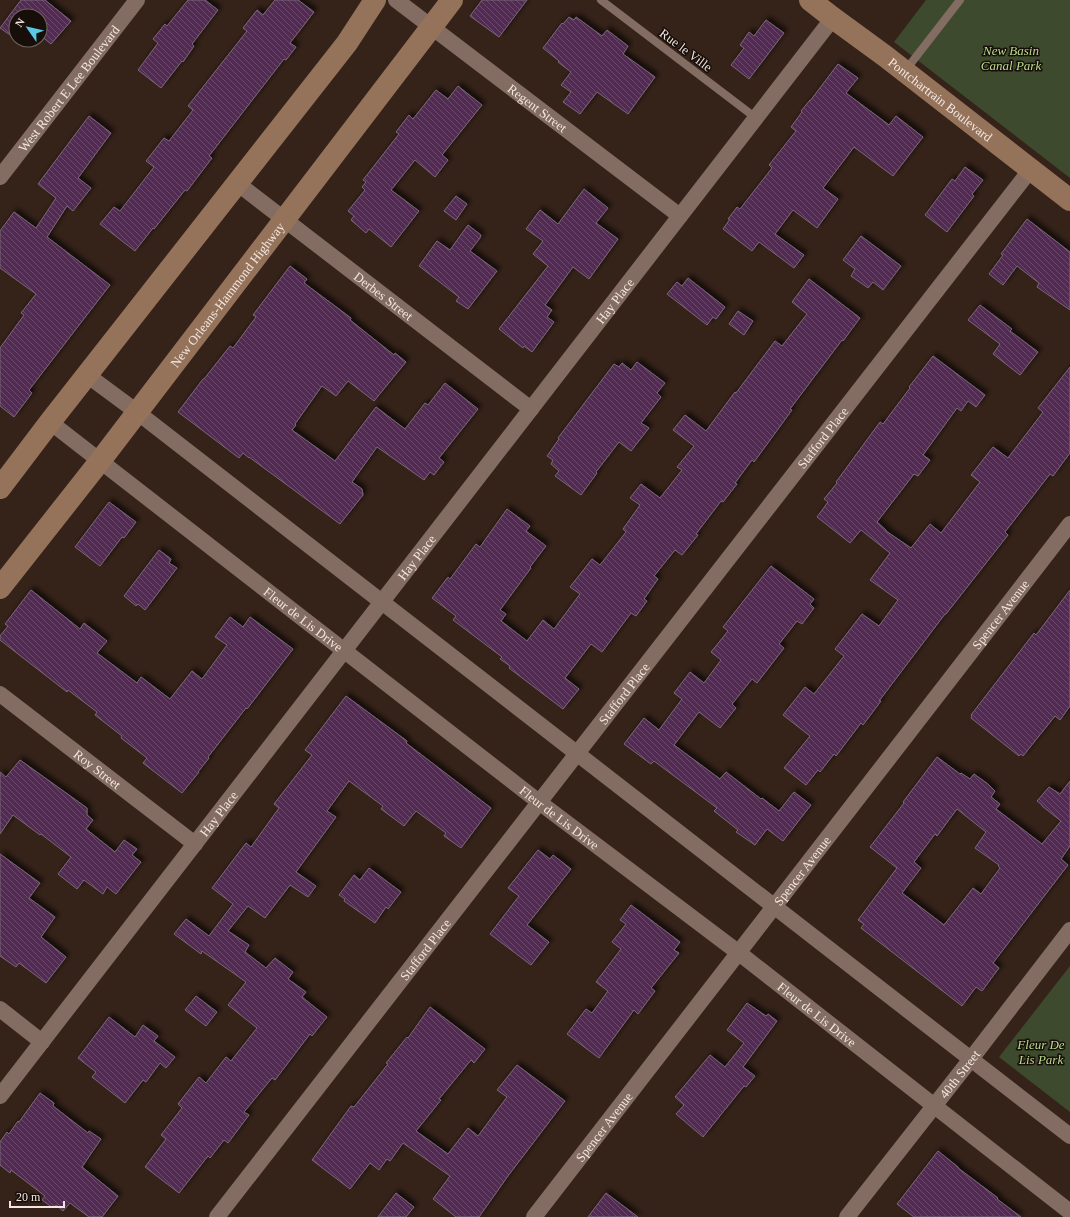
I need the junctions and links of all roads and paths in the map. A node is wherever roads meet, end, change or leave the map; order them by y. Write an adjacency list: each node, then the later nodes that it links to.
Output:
1 (138, 0): 13 (street, West Robert E Lee Boulevard)
2 (375, 0): 14 (main road)
3 (396, 0): 9 (street, Regent Street)
4 (452, 0): 9 (main road, New Orleans-Hammond Highway)
5 (601, 0): 11 (lane, Rue le Ville)
6 (810, 0): 8 (main road, Pontchartrain Boulevard)
7 (960, 0): 10 (lane)
8 (833, 18): 10 (main road, Pontchartrain Boulevard); 11 (street, Hay Place)
9 (432, 27): 16 (street, Regent Street); 17 (main road, New Orleans-Hammond Highway)
10 (905, 71): 12 (main road, Pontchartrain Boulevard)
11 (756, 118): 16 (street, Hay Place)
12 (1031, 169): 15 (main road, Pontchartrain Boulevard); 29 (street, Stafford Place)
13 (0, 177)
14 (237, 183): 17 (street, Derbes Street); 18 (main road)
15 (1070, 200)
16 (680, 216): 19 (street, Hay Place)
17 (285, 219): 19 (street, Derbes Street); 20 (main road, New Orleans-Hammond Highway)
18 (87, 375): 20 (street); 21 (main road)
19 (531, 409): 26 (street, Hay Place)
20 (138, 412): 22 (main road, New Orleans-Hammond Highway); 26 (street)
21 (50, 422): 22 (street, Fleur de Lis Drive); 23 (main road)
22 (100, 461): 25 (main road, New Orleans-Hammond Highway); 27 (street, Fleur de Lis Drive)
23 (0, 488)
24 (1070, 524): 32 (street, Spencer Avenue)
25 (0, 588)
26 (382, 602): 27 (street, Hay Place); 29 (street)
27 (344, 651): 30 (street, Fleur de Lis Drive); 31 (street, Hay Place)
28 (0, 694): 31 (street, Roy Street)
29 (577, 753): 30 (street, Stafford Place); 32 (street)
30 (539, 802): 34 (street, Fleur de Lis Drive); 42 (street, Stafford Place)
31 (195, 844): 36 (street, Hay Place)
32 (774, 906): 34 (street, Spencer Avenue); 37 (street)
33 (1070, 930): 37 (street, 40th Street)
34 (739, 953): 39 (street, Fleur de Lis Drive); 43 (street, Spencer Avenue)
35 (0, 1009): 36 (street)
36 (42, 1042): 38 (street, Hay Place)
37 (971, 1059): 39 (street, 40th Street); 40 (street)
38 (0, 1096)
39 (933, 1106): 41 (street, Fleur de Lis Drive); 44 (street, 40th Street)
40 (1070, 1136)
41 (1070, 1212)
42 (217, 1217)
43 (534, 1217)
44 (847, 1217)

